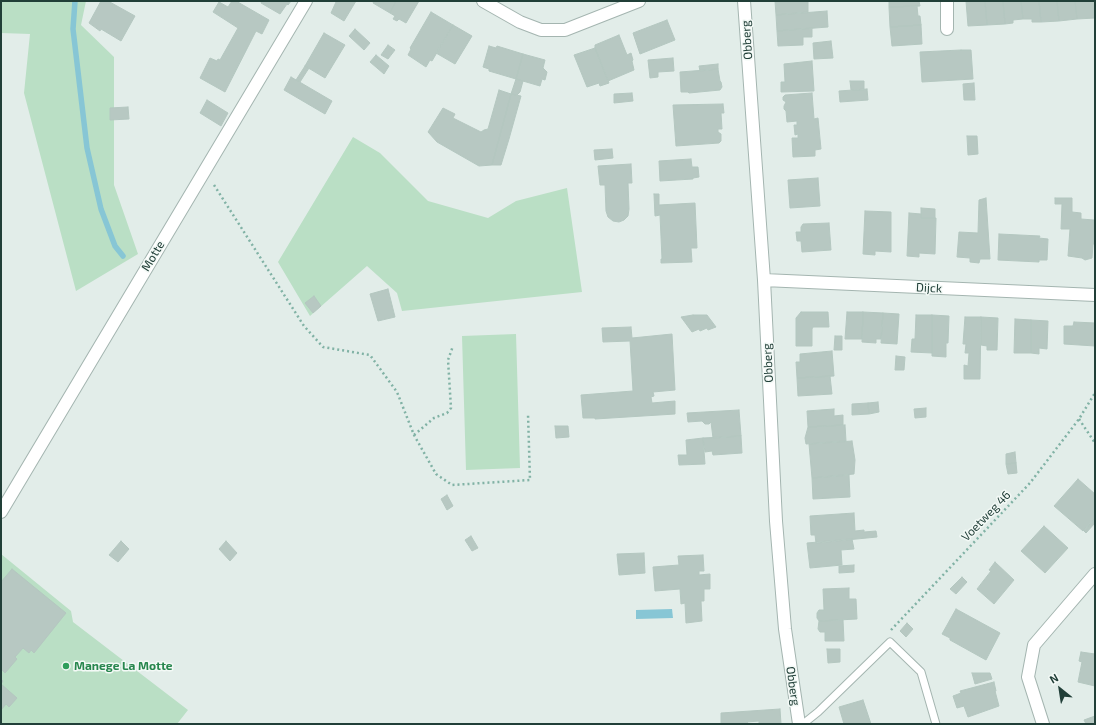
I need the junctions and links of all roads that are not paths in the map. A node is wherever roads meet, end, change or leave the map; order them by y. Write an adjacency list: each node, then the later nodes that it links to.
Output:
1 (306, 1): 9 (street, Motte)
2 (483, 1): 3 (street)
3 (639, 1)
4 (744, 1): 7 (street, Obberg)
5 (947, 1): 6 (street)
6 (947, 29)
7 (764, 280): 8 (street, Dijck); 11 (street, Obberg)
8 (1095, 295)
9 (1, 512)
10 (1095, 574): 14 (street)
11 (799, 724)
12 (803, 724): 13 (lane)
13 (936, 724)
14 (1043, 724)

